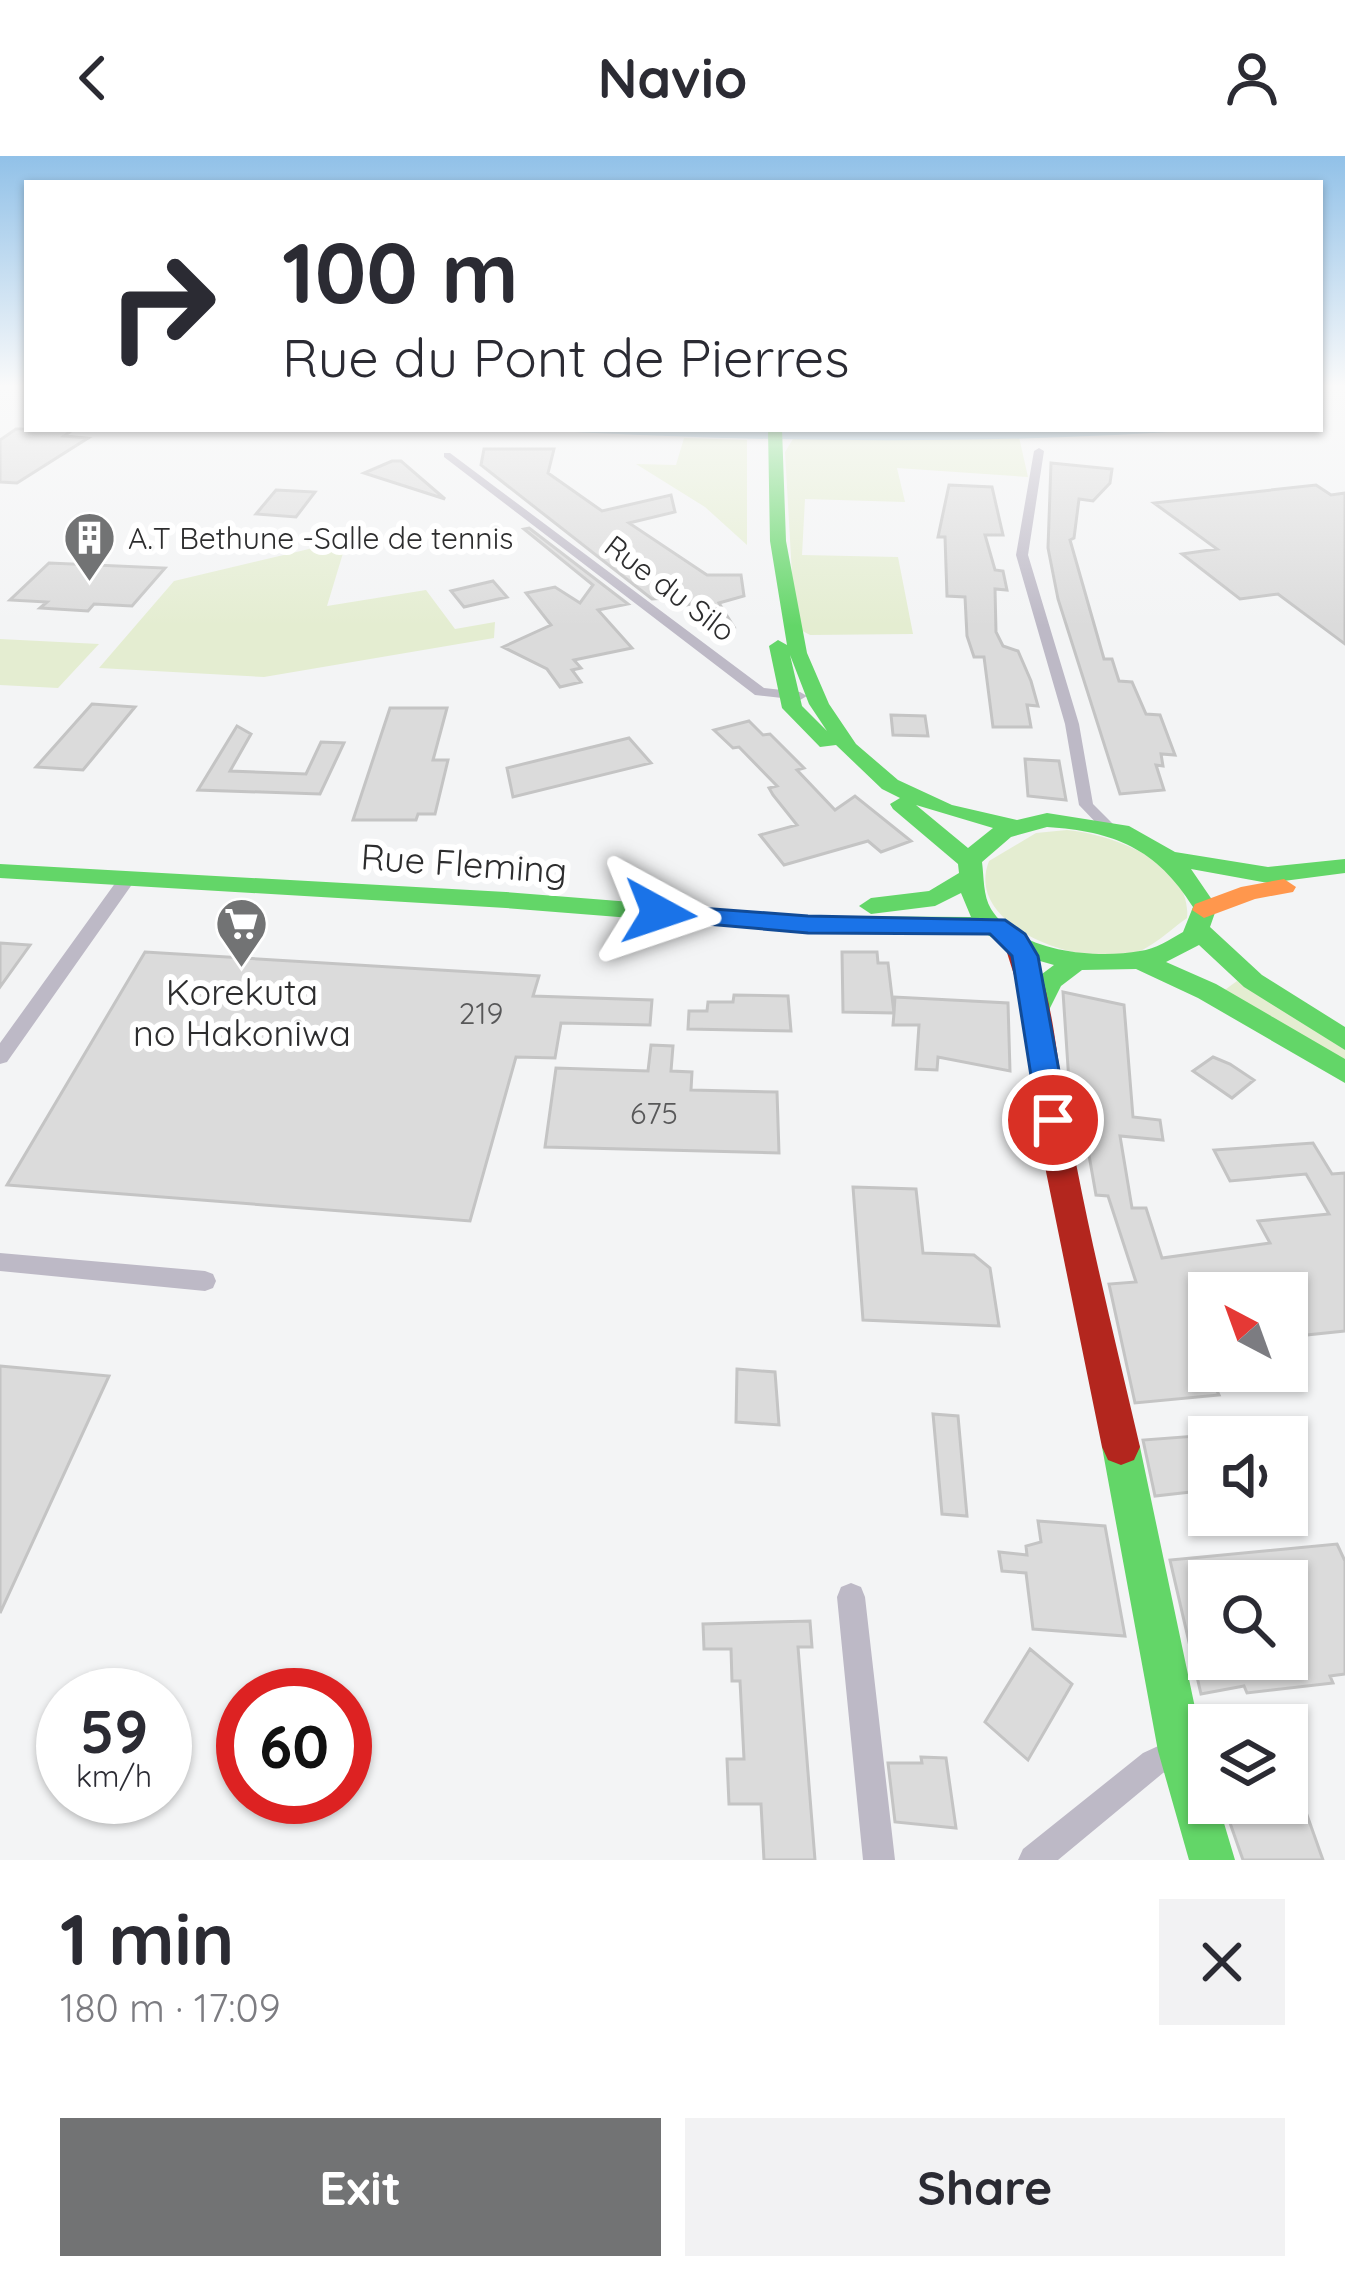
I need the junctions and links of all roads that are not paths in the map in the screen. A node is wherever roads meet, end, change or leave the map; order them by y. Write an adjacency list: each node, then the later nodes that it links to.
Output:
1 (464, 468): 4 (street, Rue du Silo)
2 (771, 468): 4 (main road)
3 (1037, 468): 5 (street)
4 (799, 696): 6 (main road); 11 (main road)
5 (1079, 809): 6 (main road); 8 (main road)
6 (1015, 826): 11 (main road)
7 (0, 857): 11 (main road, Rue Fleming)
8 (1174, 859): 9 (main road); 14 (main road)
9 (1345, 866)
10 (0, 871): 12 (main road, Rue Fleming)
11 (969, 871): 15 (main road)
12 (127, 879): 15 (main road, Rue Fleming); 20 (street)
13 (1345, 880): 14 (main road)
14 (1201, 920): 17 (main road); 19 (main road)
15 (1006, 933): 16 (main road); 18 (main road)
16 (1076, 961): 17 (main road); 18 (main road)
17 (1144, 963): 21 (main road)
18 (1036, 1007): 25 (main road)
19 (1345, 1040)
20 (0, 1058)
21 (1345, 1072)
22 (0, 1262): 23 (street)
23 (205, 1281)
24 (850, 1597): 26 (street)
25 (1180, 1751): 27 (street); 28 (main road)
26 (879, 1860)
27 (1034, 1860)
28 (1213, 1860)

